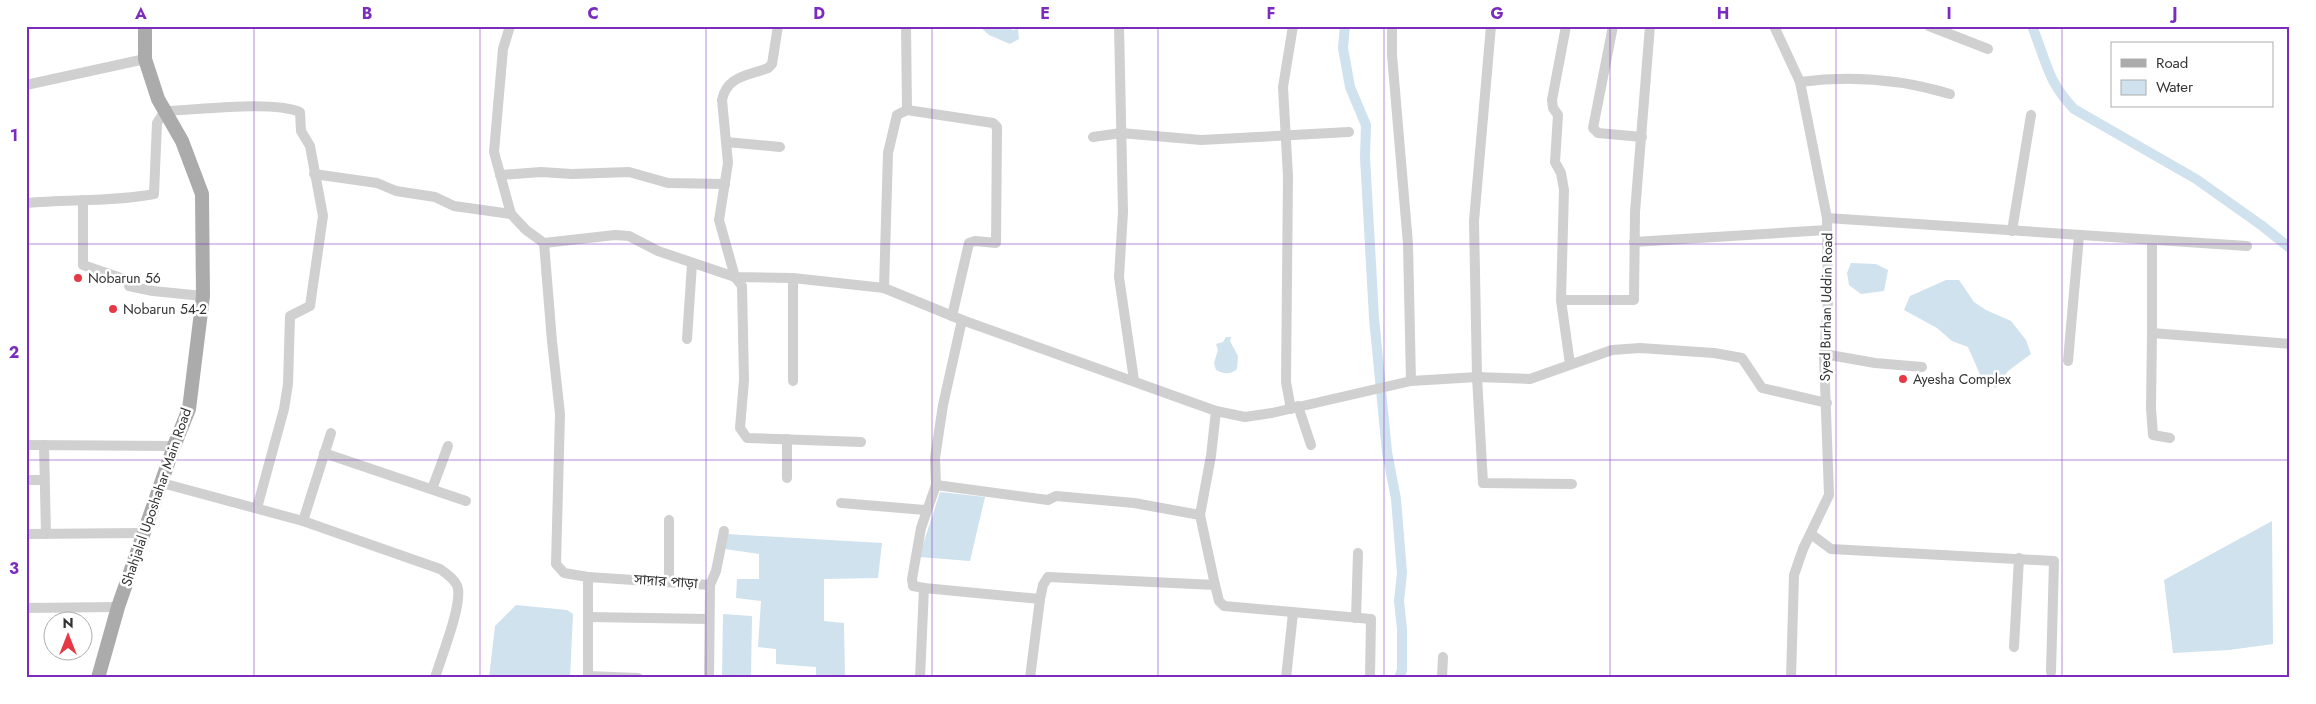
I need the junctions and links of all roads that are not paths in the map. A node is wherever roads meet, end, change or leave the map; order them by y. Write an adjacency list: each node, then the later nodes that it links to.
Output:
1 (145, 26): 15 (main road, Shahjalal Uposhahar Main Road)
2 (510, 26): 30 (street)
3 (778, 26): 27 (street)
4 (906, 26): 19 (street)
5 (1119, 26): 23 (street)
6 (1293, 26): 24 (street)
7 (1392, 26): 60 (street)
8 (1491, 26): 57 (street)
9 (1566, 26): 48 (street)
10 (1613, 26): 26 (street)
11 (1650, 26): 26 (street)
12 (1774, 26): 16 (street, Syed Burhan Uddin Road)
13 (1929, 26): 14 (street)
14 (1988, 49)
15 (145, 58): 17 (street); 20 (main road, Shahjalal Uposhahar Main Road)
16 (1800, 82): 18 (street); 35 (street, Syed Burhan Uddin Road)
17 (26, 86)
18 (1950, 94)
19 (907, 110): 46 (street); 49 (street)
20 (165, 111): 29 (street); 32 (street); 47 (main road, Shahjalal Uposhahar Main Road)
21 (2031, 115): 37 (street)
22 (1349, 132): 24 (street)
23 (1121, 134): 24 (street); 25 (street); 58 (street)
24 (1286, 136): 62 (street)
25 (1093, 137)
26 (1642, 137): 40 (street)
27 (726, 142): 28 (street); 31 (street)
28 (780, 147)
29 (314, 174): 34 (street); 83 (street)
30 (500, 175): 31 (street); 34 (street)
31 (725, 184): 44 (street)
32 (83, 200): 33 (street); 47 (street)
33 (26, 203)
34 (511, 214): 41 (street)
35 (1827, 218): 36 (street, Syed Burhan Uddin Road); 37 (street)
36 (1827, 230): 40 (street); 53 (street, Syed Burhan Uddin Road)
37 (2012, 231): 38 (street)
38 (2079, 236): 39 (street); 54 (street)
39 (2152, 241): 42 (street); 50 (street)
40 (1634, 242): 48 (street)
41 (544, 243): 43 (street); 95 (street, সাদার পাড়া)
42 (2247, 246)
43 (692, 264): 44 (street); 51 (street)
44 (735, 276): 45 (street); 66 (street)
45 (793, 278): 46 (street); 59 (street)
46 (884, 288): 49 (street)
47 (203, 296): 71 (main road, Shahjalal Uposhahar Main Road)
48 (1562, 300): 55 (street)
49 (957, 318): 58 (street); 79 (street)
50 (2152, 333): 52 (street); 65 (street)
51 (687, 339)
52 (2290, 344)
53 (1824, 354): 56 (street); 61 (street, Syed Burhan Uddin Road)
54 (2068, 361)
55 (1570, 364): 57 (street); 61 (street)
56 (1922, 367)
57 (1477, 377): 60 (street); 78 (street)
58 (1134, 380): 63 (street)
59 (793, 381)
60 (1411, 381): 62 (street)
61 (1826, 404): 92 (street, Syed Burhan Uddin Road)
62 (1295, 408): 63 (street); 70 (street)
63 (1216, 411): 85 (street)
64 (331, 433): 73 (street)
65 (2170, 438)
66 (787, 439): 67 (street); 74 (street)
67 (861, 442)
68 (26, 445): 69 (street)
69 (44, 445): 71 (street); 76 (street)
70 (1311, 445)
71 (174, 446): 77 (main road, Shahjalal Uposhahar Main Road)
72 (448, 446): 80 (street)
73 (324, 453): 80 (street); 87 (street)
74 (787, 478)
75 (26, 480): 76 (street)
76 (44, 480): 91 (street)
77 (162, 483): 83 (street); 89 (main road, Shahjalal Uposhahar Main Road)
78 (1572, 484)
79 (936, 485): 84 (street); 85 (street)
80 (432, 489): 81 (street)
81 (466, 501)
82 (841, 503): 84 (street)
83 (258, 508): 87 (street)
84 (925, 510): 99 (street)
85 (1200, 515): 98 (street)
86 (669, 520): 96 (street)
87 (303, 521): 112 (street)
88 (724, 531): 97 (street)
89 (143, 533): 91 (street); 101 (main road, Shahjalal Uposhahar Main Road)
90 (26, 534): 91 (street)
91 (46, 534)
92 (1811, 534): 94 (street); 120 (street, Syed Burhan Uddin Road)
93 (1358, 553): 105 (street)
94 (2019, 558): 107 (street); 109 (street)
95 (588, 577): 96 (street, সাদার পাড়া); 104 (street)
96 (669, 581): 97 (street, সাদার পাড়া)
97 (710, 585): 106 (street, সাদার পাড়া)
98 (1215, 585): 100 (street); 103 (street)
99 (924, 588): 100 (street); 115 (street)
100 (1040, 599): 116 (street)
101 (118, 607): 102 (street); 111 (main road, Shahjalal Uposhahar Main Road)
102 (26, 608)
103 (1293, 612): 105 (street); 117 (street)
104 (589, 617): 106 (street); 110 (street)
105 (1356, 618): 118 (street)
106 (709, 619): 114 (street, সাদার পাড়া)
107 (2014, 647)
108 (1443, 657): 119 (street)
109 (2051, 672)
110 (588, 677): 113 (street)
111 (98, 678)
112 (435, 678)
113 (638, 678)
114 (709, 678)
115 (920, 678)
116 (1030, 678)
117 (1286, 678)
118 (1370, 678)
119 (1442, 678)
120 (1791, 678)

